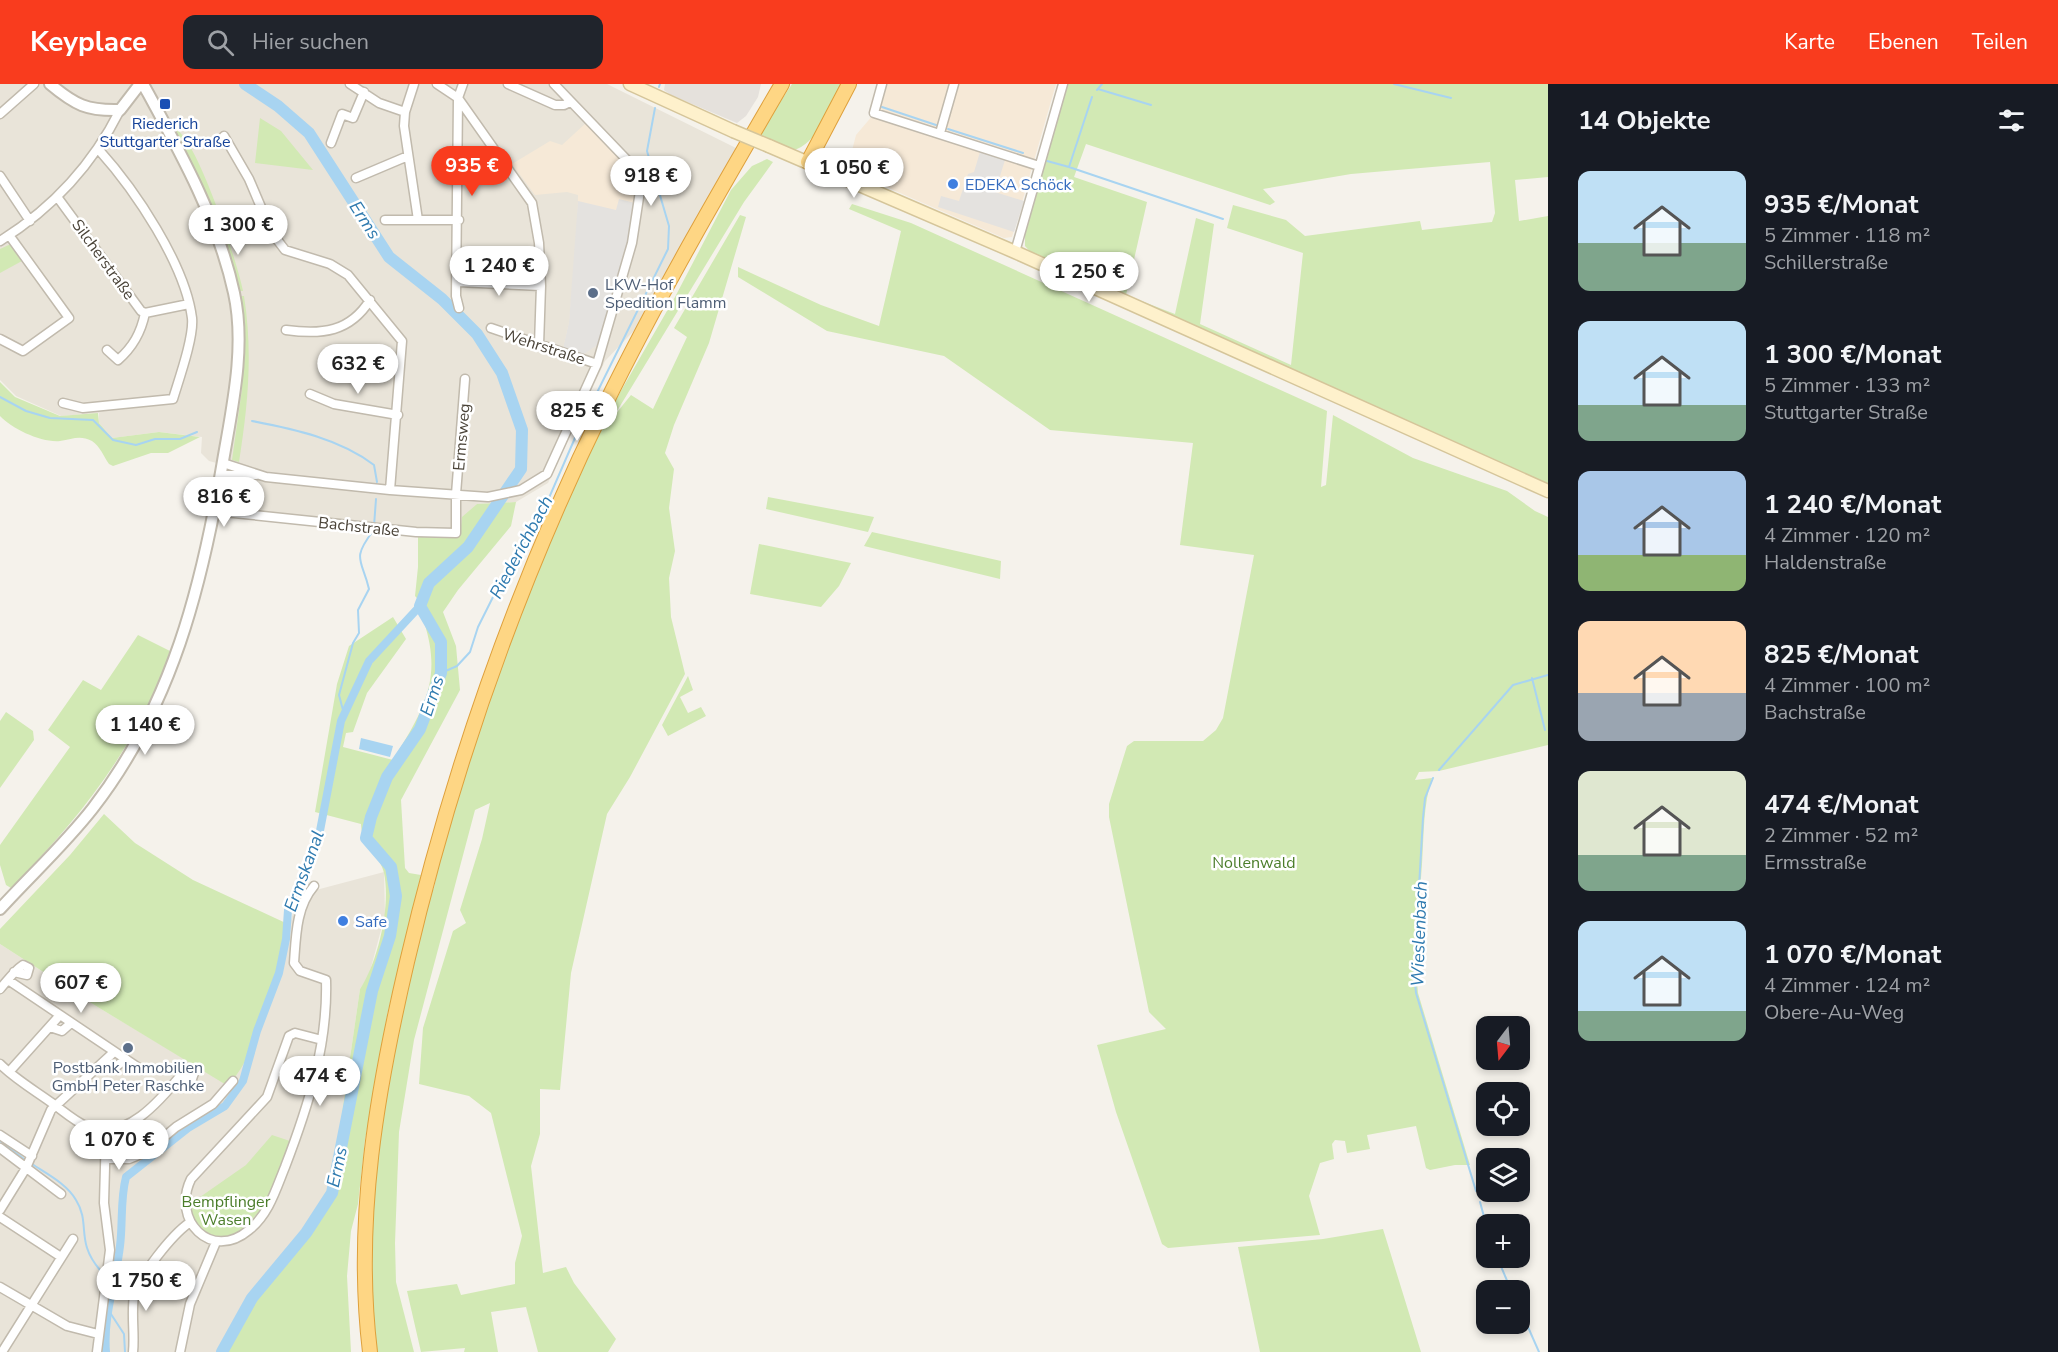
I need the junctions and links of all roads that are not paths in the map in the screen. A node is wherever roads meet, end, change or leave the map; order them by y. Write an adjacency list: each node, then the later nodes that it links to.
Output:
1 (34, 84): 21 (street)
2 (50, 84): 19 (street)
3 (142, 84): 19 (street); 55 (street)
4 (350, 84): 16 (street)
5 (414, 84): 20 (street)
6 (437, 84): 17 (street)
7 (463, 84): 17 (street)
8 (508, 84): 18 (street)
9 (554, 84): 18 (street)
10 (849, 84): 27 (highway)
11 (882, 84): 22 (street)
12 (954, 84): 22 (street)
13 (1063, 84): 28 (street)
14 (634, 85): 27 (main road, bridge)
15 (781, 85): 100 (highway)
16 (364, 92): 20 (street); 24 (street)
17 (458, 98): 34 (street); 40 (street)
18 (570, 102): 50 (street)
19 (120, 110): 25 (street)
20 (405, 112): 26 (street)
21 (0, 114)
22 (940, 133): 28 (street)
23 (224, 136): 41 (street)
24 (331, 143)
25 (99, 150): 31 (street); 42 (street)
26 (408, 156): 30 (street); 33 (street)
27 (808, 162): 38 (main road)
28 (1039, 166): 38 (street)
29 (0, 176): 35 (street)
30 (356, 178)
31 (58, 198): 35 (street); 44 (street, Silcherstraße)
32 (385, 220): 33 (street)
33 (418, 220): 34 (street)
34 (459, 220): 39 (street)
35 (30, 221): 36 (street)
36 (9, 235): 37 (street); 47 (street)
37 (0, 241)
38 (1015, 252): 59 (main road)
39 (458, 282): 40 (street); 43 (street)
40 (541, 286): 48 (street)
41 (370, 300): 46 (street); 54 (street)
42 (189, 304): 44 (street, Silcherstraße); 53 (street)
43 (459, 308)
44 (145, 313): 49 (street)
45 (491, 328): 48 (street, Wehrstraße)
46 (286, 330)
47 (0, 339)
48 (539, 345): 50 (street, Wehrstraße)
49 (107, 350)
50 (597, 364): 60 (street)
51 (465, 379): 60 (street, Ermsweg)
52 (310, 394): 54 (street)
53 (63, 403)
54 (398, 415): 58 (street)
55 (223, 463): 56 (street); 57 (street)
56 (221, 475): 57 (street); 63 (street)
57 (257, 475): 58 (street)
58 (390, 490): 60 (street)
59 (1548, 491)
60 (456, 494): 61 (street, Bachstraße)
61 (224, 512)
62 (315, 886): 70 (street)
63 (0, 909)
64 (14, 972): 65 (street)
65 (8, 980): 66 (street); 67 (street)
66 (0, 989)
67 (60, 1015): 68 (street); 69 (street)
68 (71, 1023): 69 (street); 71 (street)
69 (50, 1027): 76 (street)
70 (322, 1040): 89 (street); 91 (street)
71 (114, 1052): 72 (street); 73 (street)
72 (126, 1059): 73 (street); 75 (street)
73 (104, 1062): 79 (street)
74 (0, 1064): 76 (street)
75 (142, 1070)
76 (9, 1072): 79 (street)
77 (180, 1078): 80 (street)
78 (233, 1082): 84 (street)
79 (56, 1106): 80 (street); 83 (street)
80 (106, 1131): 84 (street)
81 (0, 1135): 83 (street)
82 (0, 1148): 85 (street)
83 (32, 1156): 85 (street)
84 (107, 1159): 95 (street)
85 (26, 1167): 86 (street); 87 (street)
86 (61, 1194)
87 (0, 1210)
88 (0, 1217): 92 (street)
89 (189, 1223): 91 (street); 98 (street)
90 (73, 1239): 92 (street)
91 (216, 1242): 99 (street)
92 (61, 1257): 94 (street)
93 (0, 1287): 94 (street)
94 (31, 1306): 95 (street); 96 (street)
95 (98, 1334): 97 (street)
96 (2, 1352)
97 (97, 1352)
98 (133, 1352)
99 (180, 1352)
100 (370, 1352)

